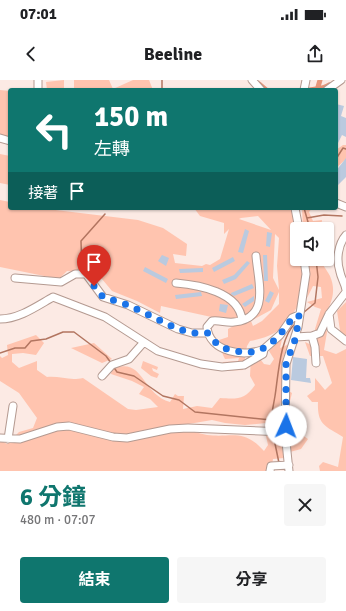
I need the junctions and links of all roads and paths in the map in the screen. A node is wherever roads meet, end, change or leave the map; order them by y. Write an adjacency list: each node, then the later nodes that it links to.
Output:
1 (252, 80): 3 (street)
2 (341, 80): 4 (street)
3 (259, 88)
4 (330, 88)
5 (295, 210): 6 (street)
6 (298, 222)
7 (346, 235): 12 (street)
8 (256, 256): 16 (street)
9 (305, 266): 14 (street)
10 (15, 278): 17 (street)
11 (176, 283): 16 (street)
12 (346, 291): 13 (street)
13 (329, 314): 18 (street); 20 (street)
14 (299, 315): 19 (street); 22 (street)
15 (0, 319): 21 (street)
16 (242, 320): 17 (street)
17 (208, 333): 22 (street)
18 (312, 336): 19 (street); 23 (street)
19 (296, 337): 26 (street)
20 (346, 341)
21 (144, 342): 22 (street); 24 (street)
22 (264, 349)
23 (316, 363)
24 (102, 376)
25 (13, 406): 27 (street)
26 (285, 432): 27 (street); 28 (street)
27 (4, 438)
28 (289, 468): 29 (street)
29 (271, 469)

